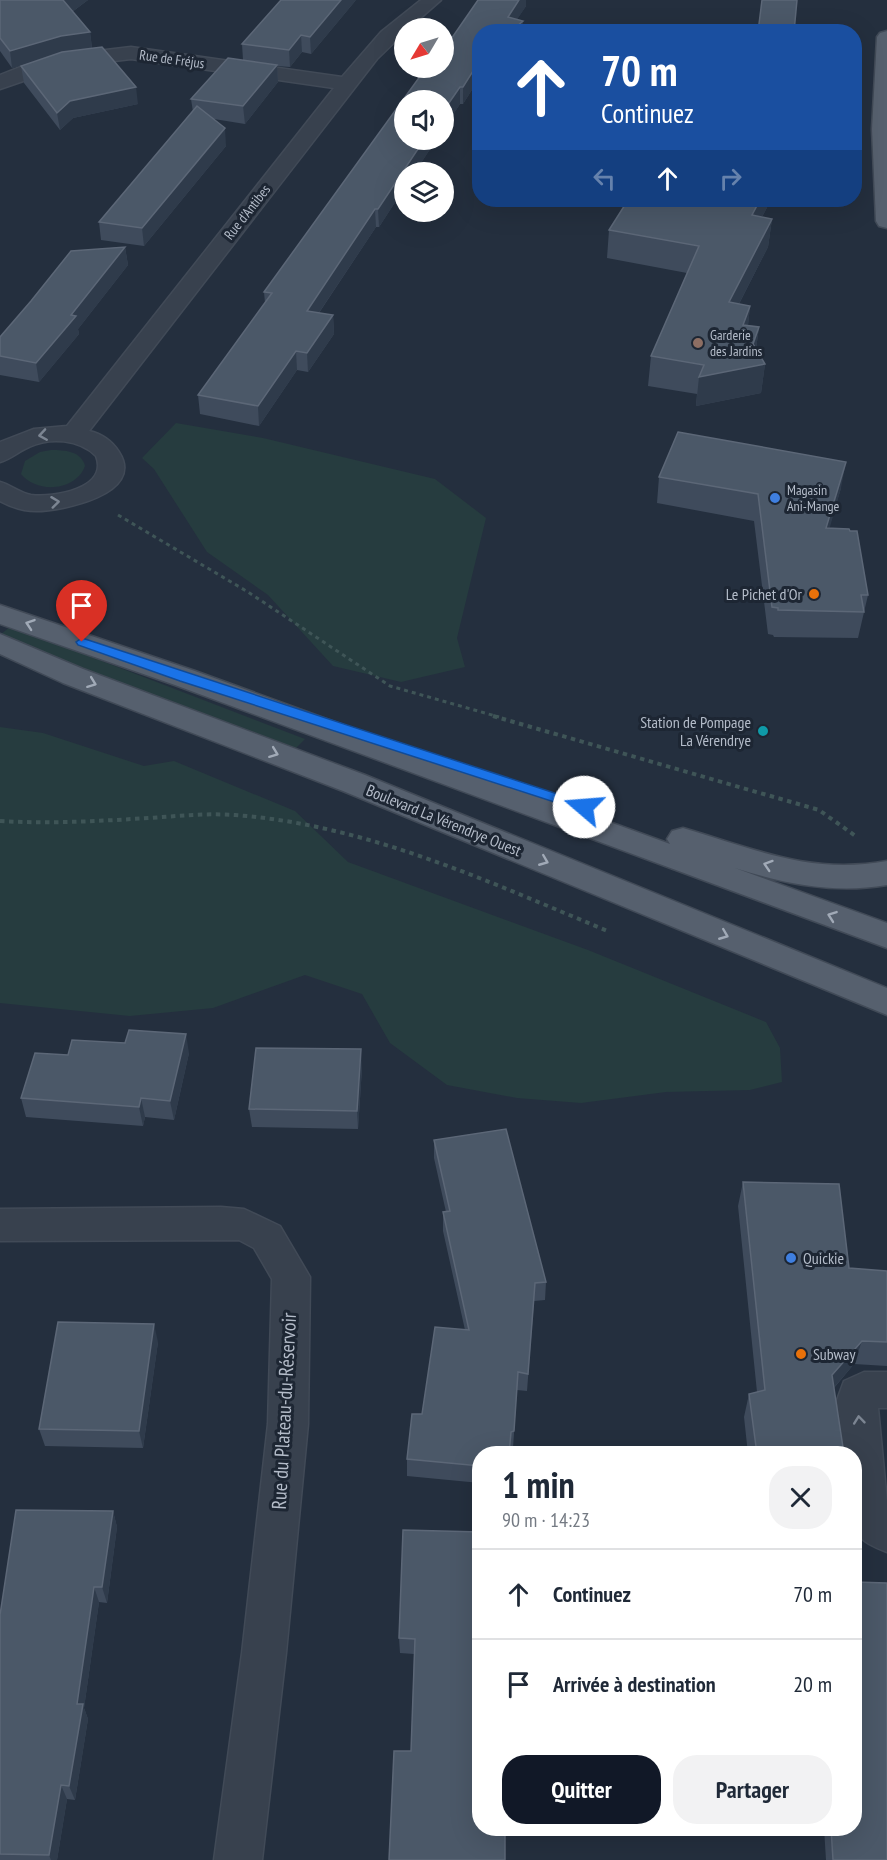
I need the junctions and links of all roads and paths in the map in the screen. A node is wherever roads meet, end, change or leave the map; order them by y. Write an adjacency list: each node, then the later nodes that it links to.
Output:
1 (432, 0): 4 (street, Rue d'Antibes)
2 (887, 37): 5 (main road)
3 (0, 83): 4 (street, Rue de Fréjus)
4 (347, 84): 6 (street, Rue d'Antibes)
5 (887, 222)
6 (73, 435): 7 (street, one-way to 7); 9 (street)
7 (0, 454)
8 (0, 490): 9 (street, one-way to 9)
9 (84, 495): 14 (path)
10 (0, 614): 12 (main road, one-way to 10)
11 (0, 644): 18 (main road, Boulevard La Vérendrye Ouest, one-way to 18)
12 (185, 678): 15 (main road, one-way to 12); 17 (main road, one-way to 12)
13 (0, 821): 16 (path)
14 (864, 843)
15 (887, 873)
16 (613, 933)
17 (887, 936)
18 (887, 1002)
19 (0, 1225): 24 (street, Rue du Plateau-du-Réservoir)
20 (886, 1390): 21 (street, one-way to 20)
21 (861, 1446)
22 (862, 1456): 23 (street, one-way to 22)
23 (887, 1532)
24 (238, 1860)

